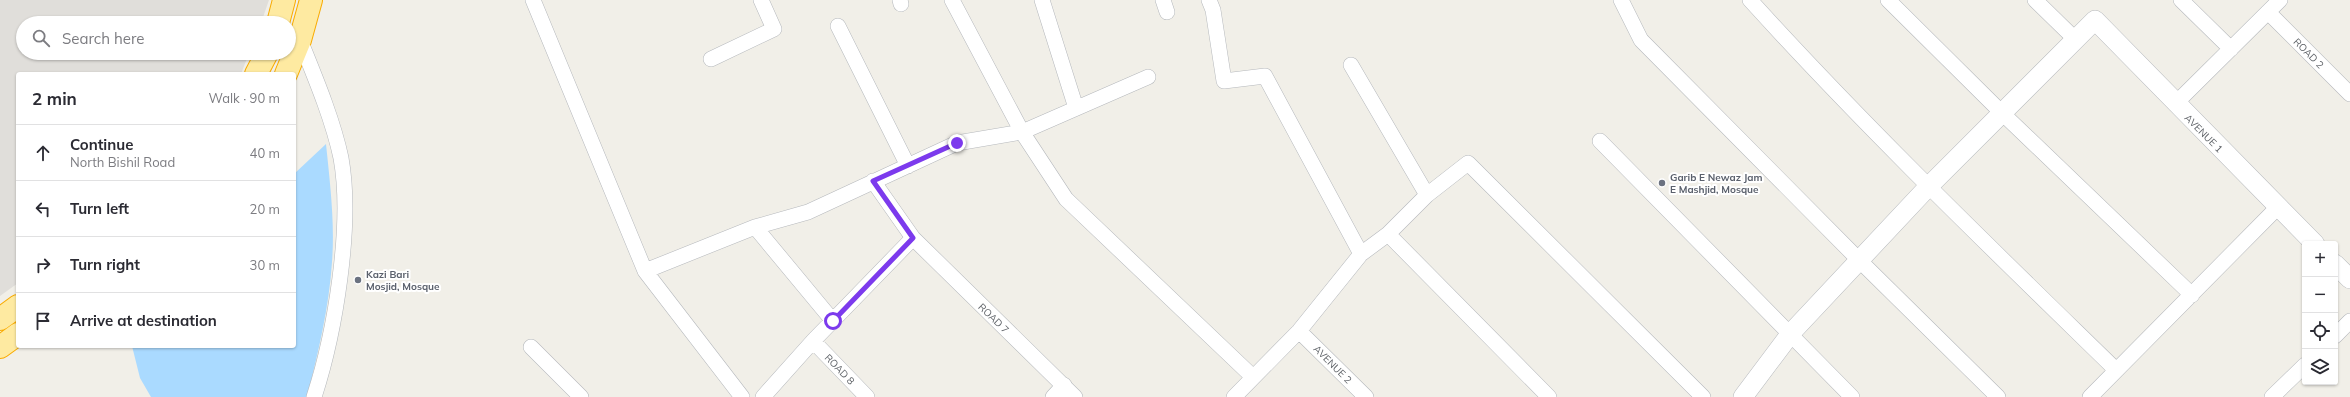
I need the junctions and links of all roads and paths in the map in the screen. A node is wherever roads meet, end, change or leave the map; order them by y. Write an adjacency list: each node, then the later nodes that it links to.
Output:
1 (284, 0): 15 (highway)
2 (311, 0): 18 (highway)
3 (534, 0): 46 (street)
4 (761, 0): 21 (street)
5 (952, 0): 32 (street)
6 (1042, 0): 30 (street)
7 (1209, 0): 43 (street)
8 (1621, 0): 44 (street)
9 (1750, 0): 36 (street)
10 (1888, 0): 31 (street)
11 (2036, 0): 17 (street)
12 (2181, 0): 19 (street)
13 (2280, 0): 14 (street)
14 (2268, 12): 19 (street); 28 (street, ROAD 2)
15 (280, 16)
16 (838, 26): 34 (street)
17 (2075, 39): 29 (street, AVENUE 1); 31 (street)
18 (300, 40): 20 (highway); 64 (street)
19 (2231, 49): 29 (street)
20 (296, 50)
21 (711, 59)
22 (263, 60): 25 (highway)
23 (292, 60): 26 (highway)
24 (1351, 65): 37 (street)
25 (257, 72)
26 (287, 72)
27 (1148, 77): 30 (street)
28 (2350, 94)
29 (2175, 104): 38 (street, AVENUE 1)
30 (1076, 108): 32 (street)
31 (2001, 112): 36 (street); 48 (street)
32 (1022, 132): 34 (street); 62 (street)
33 (1600, 141): 54 (street)
34 (908, 166): 35 (street)
35 (873, 181): 39 (street); 41 (street, ROAD 7)
36 (1928, 187): 44 (street); 61 (street)
37 (1427, 195): 40 (street); 74 (street)
38 (2278, 208): 42 (street, AVENUE 1); 48 (street)
39 (755, 227): 46 (street); 51 (street)
40 (1388, 234): 43 (street); 73 (street)
41 (913, 238): 51 (street); 63 (street, ROAD 7)
42 (2312, 241)
43 (1361, 254): 53 (street)
44 (1858, 260): 54 (street); 77 (street)
45 (2338, 267): 47 (street)
46 (645, 271): 66 (street)
47 (2350, 279)
48 (2192, 295): 61 (street)
49 (16, 307): 50 (highway)
50 (0, 319)
51 (833, 321): 57 (street)
52 (2350, 321): 55 (street)
53 (1299, 331): 62 (street); 72 (street, AVENUE 2)
54 (1791, 333): 75 (street); 76 (street)
55 (2338, 333)
56 (16, 335): 58 (highway)
57 (813, 341): 67 (street); 68 (street, ROAD 8)
58 (0, 347)
59 (531, 347): 65 (street)
60 (2302, 368): 79 (street)
61 (2116, 370): 78 (street)
62 (1253, 377): 71 (street)
63 (1064, 386): 69 (street); 70 (street, ROAD 7)
64 (314, 397)
65 (581, 397)
66 (742, 397)
67 (763, 397)
68 (867, 397)
69 (1053, 397)
70 (1075, 397)
71 (1234, 397)
72 (1366, 397)
73 (1549, 397)
74 (1703, 397)
75 (1743, 397)
76 (1852, 397)
77 (1998, 397)
78 (2090, 397)
79 (2272, 397)

